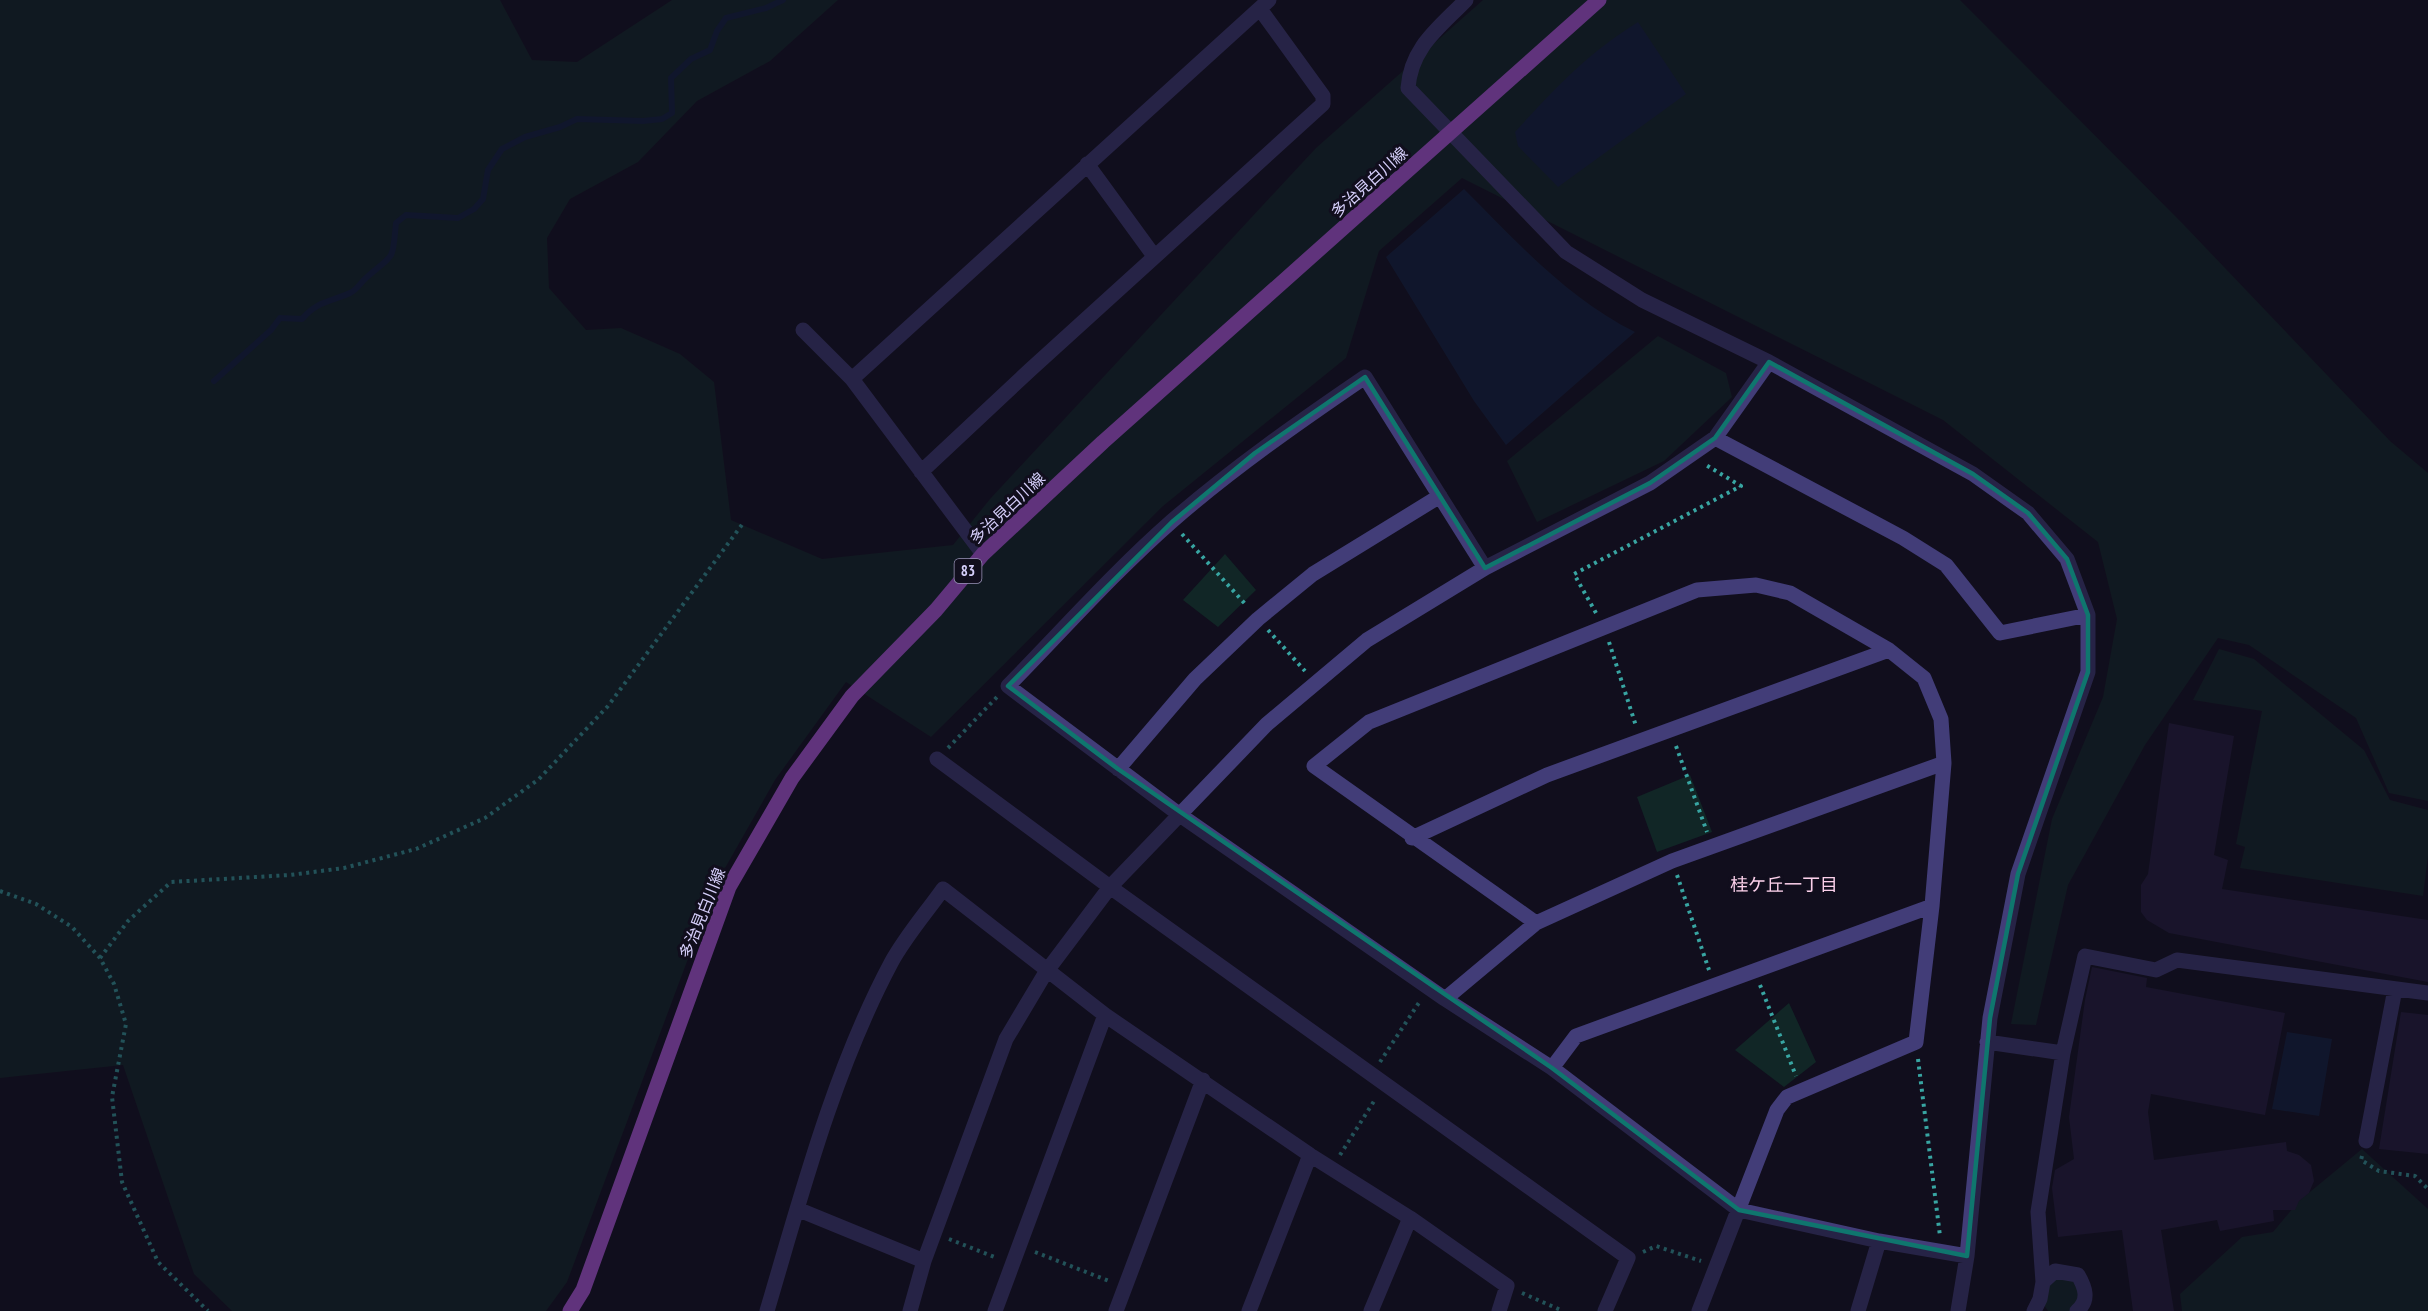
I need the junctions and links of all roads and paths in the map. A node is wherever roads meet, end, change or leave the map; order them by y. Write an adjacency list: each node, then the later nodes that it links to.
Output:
1 (1466, 0): 4 (street)
2 (1599, 0): 4 (main road, 多治見白川線 / 83)
3 (1264, 4): 5 (street); 6 (street)
4 (1453, 132): 8 (street); 16 (main road, 多治見白川線 / 83)
5 (1087, 164): 6 (street); 9 (street)
6 (1154, 256): 12 (street)
7 (803, 330): 9 (street)
8 (1770, 362): 10 (street); 18 (street)
9 (852, 379): 12 (street)
10 (1715, 438): 11 (street); 18 (street)
11 (1690, 455): 17 (street); 20 (path)
12 (921, 472): 16 (street)
13 (1440, 496): 15 (street); 17 (street); 19 (street)
14 (744, 522): 37 (path)
15 (1172, 522): 19 (path); 23 (street)
16 (983, 554): 74 (main road, 多治見白川線 / 83)
17 (1485, 568): 22 (street)
18 (2088, 615): 47 (street)
19 (1258, 619): 22 (path); 28 (street)
20 (1604, 628): 21 (street); 25 (path); 30 (street)
21 (1890, 650): 24 (street); 27 (street)
22 (1315, 683): 29 (street)
23 (1008, 686): 26 (path); 28 (street)
24 (1670, 730): 25 (street); 31 (path)
25 (1641, 741): 30 (street)
26 (937, 759): 33 (street)
27 (1944, 764): 31 (street); 35 (street)
28 (1118, 769): 29 (street)
29 (1180, 815): 33 (street); 41 (street)
30 (1412, 838): 36 (street)
31 (1713, 846): 32 (street)
32 (1672, 861): 36 (street); 40 (path)
33 (1110, 887): 39 (street); 51 (street)
34 (0, 891): 37 (path)
35 (1932, 906): 38 (street); 46 (street)
36 (1536, 923): 44 (street)
37 (100, 958): 73 (path)
38 (1755, 971): 40 (street); 52 (path)
39 (1046, 972): 45 (street); 57 (street); 60 (street)
40 (1714, 985): 49 (street)
41 (1428, 987): 44 (street); 51 (path)
42 (2395, 989): 43 (street); 48 (street); 53 (street)
43 (2428, 993)
44 (1444, 999): 49 (street)
45 (1105, 1016): 50 (street); 62 (street)
46 (1916, 1042): 52 (street); 63 (path)
47 (1988, 1042): 48 (street); 64 (street)
48 (2063, 1053): 69 (street)
49 (1552, 1068): 58 (street)
50 (1203, 1080): 54 (street); 71 (street)
51 (1378, 1080): 55 (path); 65 (street)
52 (1802, 1090): 58 (street)
53 (2366, 1141): 56 (path)
54 (1310, 1155): 55 (street); 79 (street)
55 (1332, 1168): 59 (street)
56 (2428, 1190)
57 (797, 1209): 66 (street); 75 (street)
58 (1739, 1210): 61 (street); 68 (street)
59 (1410, 1218): 70 (street); 80 (street)
60 (934, 1233): 66 (street); 67 (path)
61 (1879, 1240): 63 (street); 85 (street)
62 (1017, 1245): 67 (street); 71 (path)
63 (1942, 1252): 64 (street)
64 (1967, 1256): 86 (street)
65 (1628, 1258): 68 (path); 83 (street)
66 (924, 1261): 76 (street)
67 (1010, 1264): 77 (street)
68 (1716, 1266): 84 (street)
69 (2043, 1281): 72 (street); 87 (street)
70 (1507, 1287): 81 (street); 82 (path)
71 (1125, 1288): 78 (street)
72 (2040, 1307)
73 (208, 1311)
74 (570, 1311)
75 (767, 1311)
76 (910, 1311)
77 (994, 1311)
78 (1116, 1311)
79 (1249, 1311)
80 (1371, 1311)
81 (1499, 1311)
82 (1563, 1311)
83 (1605, 1311)
84 (1699, 1311)
85 (1858, 1311)
86 (1958, 1311)
87 (2077, 1311)

